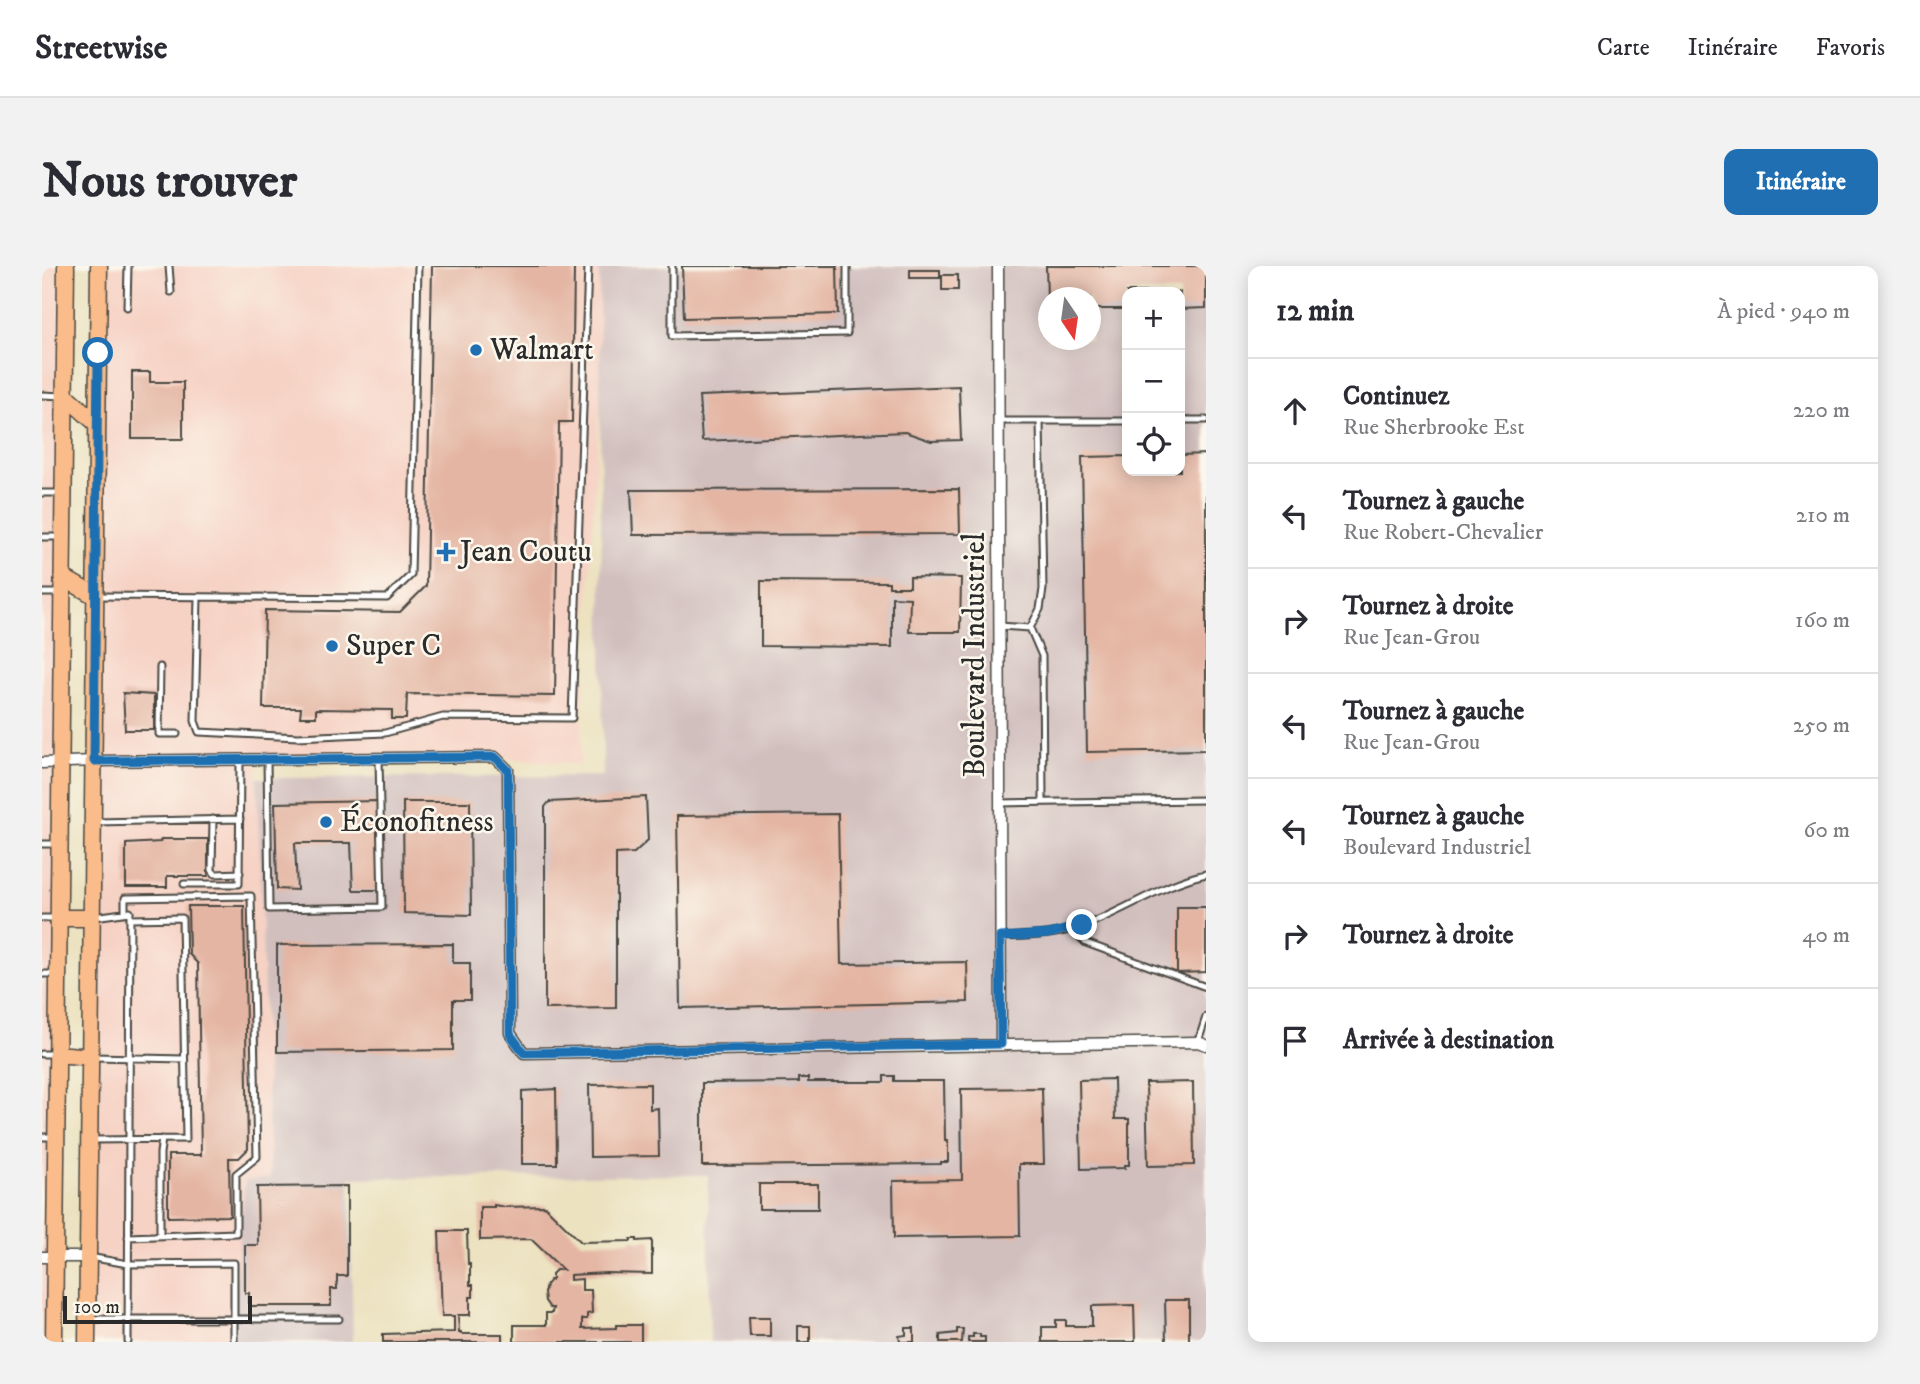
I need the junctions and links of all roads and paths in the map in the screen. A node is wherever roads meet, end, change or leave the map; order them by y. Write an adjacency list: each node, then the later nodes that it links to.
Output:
1 (66, 266): 13 (main road)
2 (99, 266): 19 (main road)
3 (128, 266): 11 (lane)
4 (169, 266): 10 (lane)
5 (418, 266): 27 (lane)
6 (588, 266): 27 (lane)
7 (672, 266): 8 (lane)
8 (847, 266)
9 (998, 266): 16 (street, Boulevard Industriel)
10 (171, 292)
11 (127, 307)
12 (42, 395): 13 (lane)
13 (66, 396): 19 (main road); 21 (main road)
14 (1185, 420): 15 (lane)
15 (1206, 420)
16 (998, 421): 17 (lane); 28 (street, Boulevard Industriel)
17 (1040, 421): 18 (lane); 29 (lane)
18 (1122, 421)
19 (97, 424): 26 (main road)
20 (42, 493): 21 (lane)
21 (64, 493): 23 (main road)
22 (42, 537): 23 (lane)
23 (64, 537): 24 (main road)
24 (64, 585): 25 (lane); 26 (main road); 37 (main road)
25 (42, 593)
26 (95, 596): 27 (lane); 35 (main road)
27 (198, 598)
28 (999, 626): 29 (lane); 40 (street, Boulevard Industriel)
29 (1030, 628): 39 (lane)
30 (160, 667): 31 (lane)
31 (177, 734)
32 (379, 758): 34 (street); 34 (lane); 59 (street)
33 (240, 759): 34 (street); 35 (street); 42 (lane)
34 (267, 759)
35 (94, 761): 37 (street); 43 (main road)
36 (42, 763): 37 (street)
37 (60, 763): 45 (main road)
38 (1206, 800): 39 (lane)
39 (1043, 802): 40 (lane)
40 (999, 803): 54 (street, Boulevard Industriel)
41 (213, 819): 42 (lane); 43 (lane); 46 (lane)
42 (240, 819): 46 (lane)
43 (93, 822): 51 (main road)
44 (42, 844): 45 (lane)
45 (59, 844): 50 (main road)
46 (240, 873): 48 (lane)
47 (1206, 874): 53 (lane)
48 (184, 884)
49 (124, 912): 51 (lane); 52 (lane); 68 (lane)
50 (50, 918): 51 (main road); 55 (main road)
51 (92, 918): 61 (main road)
52 (130, 919): 62 (lane); 63 (lane)
53 (1074, 928): 54 (lane); 56 (lane)
54 (1000, 937): 59 (street, Boulevard Industriel)
55 (50, 974): 60 (main road)
56 (1206, 987)
57 (1206, 1017): 58 (lane)
58 (1202, 1043): 59 (street)
59 (1001, 1044)
60 (50, 1054): 61 (main road); 64 (main road)
61 (91, 1057): 62 (lane); 66 (main road)
62 (129, 1059): 63 (lane); 67 (lane)
63 (184, 1059): 65 (lane)
64 (49, 1137): 70 (main road)
65 (162, 1139): 67 (lane); 68 (lane)
66 (90, 1140): 67 (lane); 71 (main road)
67 (129, 1140): 69 (lane)
68 (160, 1236): 69 (lane)
69 (128, 1237): 72 (lane)
70 (48, 1257): 71 (street); 77 (main road)
71 (88, 1257): 72 (lane); 73 (main road)
72 (128, 1264): 74 (lane); 75 (lane)
73 (88, 1319): 74 (lane); 78 (main road)
74 (128, 1319): 75 (lane); 79 (lane)
75 (234, 1319): 76 (lane); 80 (lane)
76 (339, 1319)
77 (54, 1342)
78 (87, 1342)
79 (128, 1342)
80 (234, 1342)

